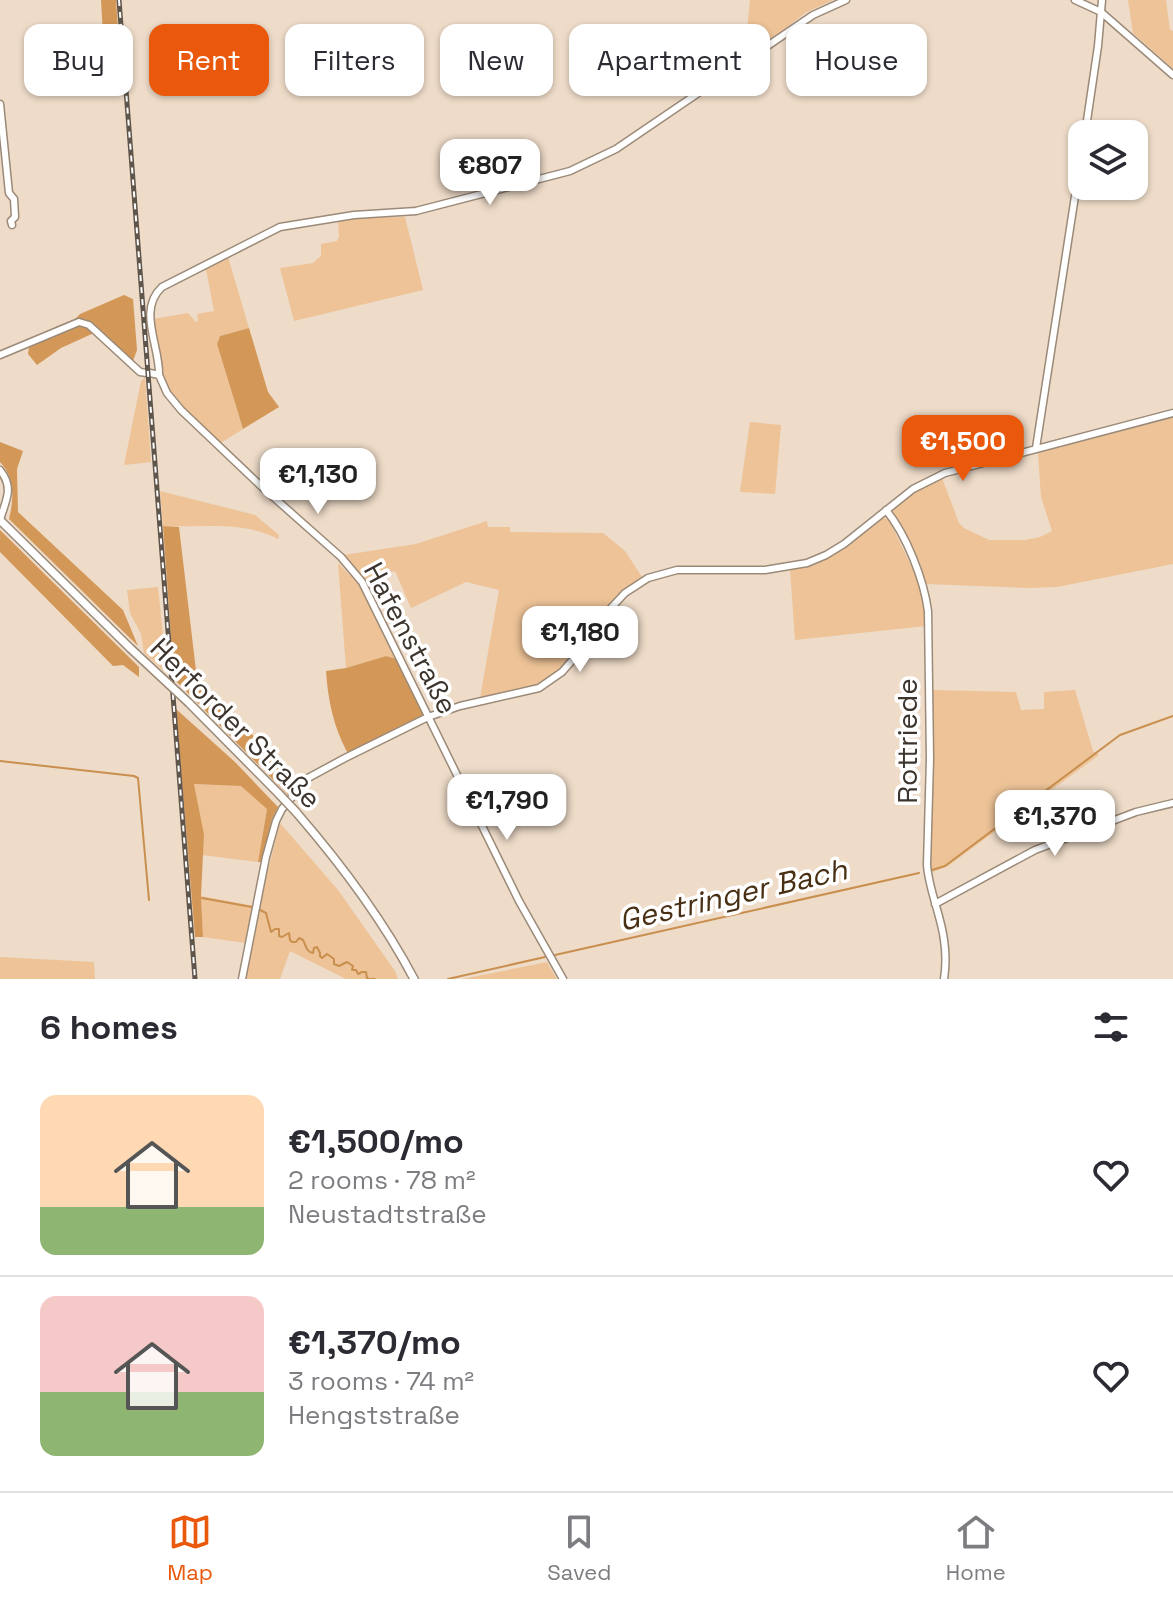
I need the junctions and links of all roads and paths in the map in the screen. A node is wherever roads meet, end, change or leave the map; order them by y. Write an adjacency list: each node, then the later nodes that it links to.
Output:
1 (846, 0): 11 (street)
2 (1075, 0): 4 (street)
3 (1102, 0): 4 (street)
4 (1101, 12): 5 (street); 7 (street)
5 (1173, 75)
6 (0, 104): 9 (street)
7 (1087, 120)
8 (1074, 200): 13 (street)
9 (12, 225)
10 (0, 355): 11 (street)
11 (159, 375): 17 (street, Hafenstraße)
12 (1173, 413): 13 (street)
13 (1036, 448): 15 (street)
14 (0, 470): 16 (street)
15 (886, 510): 17 (street); 19 (street, Rottriede)
16 (0, 520): 21 (main road, Herforder Straße, bridge)
17 (428, 717): 20 (street); 22 (street, Hafenstraße)
18 (1173, 803): 19 (street)
19 (935, 904): 23 (street, Rottriede)
20 (242, 979)
21 (414, 979)
22 (563, 979)
23 (944, 979)

